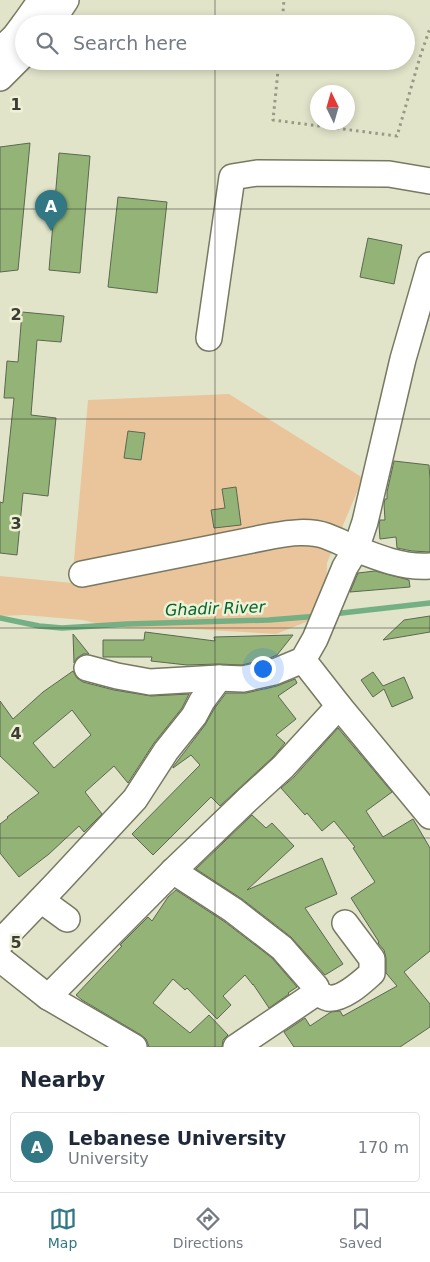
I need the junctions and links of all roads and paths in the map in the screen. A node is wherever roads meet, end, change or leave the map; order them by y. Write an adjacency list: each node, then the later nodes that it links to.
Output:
1 (41, 0): 4 (street)
2 (66, 0): 5 (street)
3 (284, 0): 6 (path)
4 (30, 15)
5 (56, 15)
6 (283, 15)
7 (430, 28): 11 (path)
8 (15, 36): 9 (street)
9 (0, 51)
10 (15, 63): 12 (street)
11 (278, 70)
12 (0, 78)
13 (430, 181): 15 (street)
14 (430, 265): 16 (street)
15 (208, 338)
16 (356, 549): 17 (street); 18 (street); 19 (street)
17 (430, 566)
18 (82, 574)
19 (303, 660): 21 (street); 22 (street)
20 (87, 668): 21 (street)
21 (219, 678): 25 (street)
22 (339, 706): 23 (street); 24 (street)
23 (430, 816)
24 (173, 870): 30 (street); 31 (street)
25 (41, 900): 26 (street); 28 (street)
26 (67, 919)
27 (345, 923): 30 (street)
28 (0, 944)
29 (0, 958): 31 (street)
30 (316, 993): 33 (street)
31 (48, 996): 32 (street)
32 (134, 1047)
33 (236, 1047)

